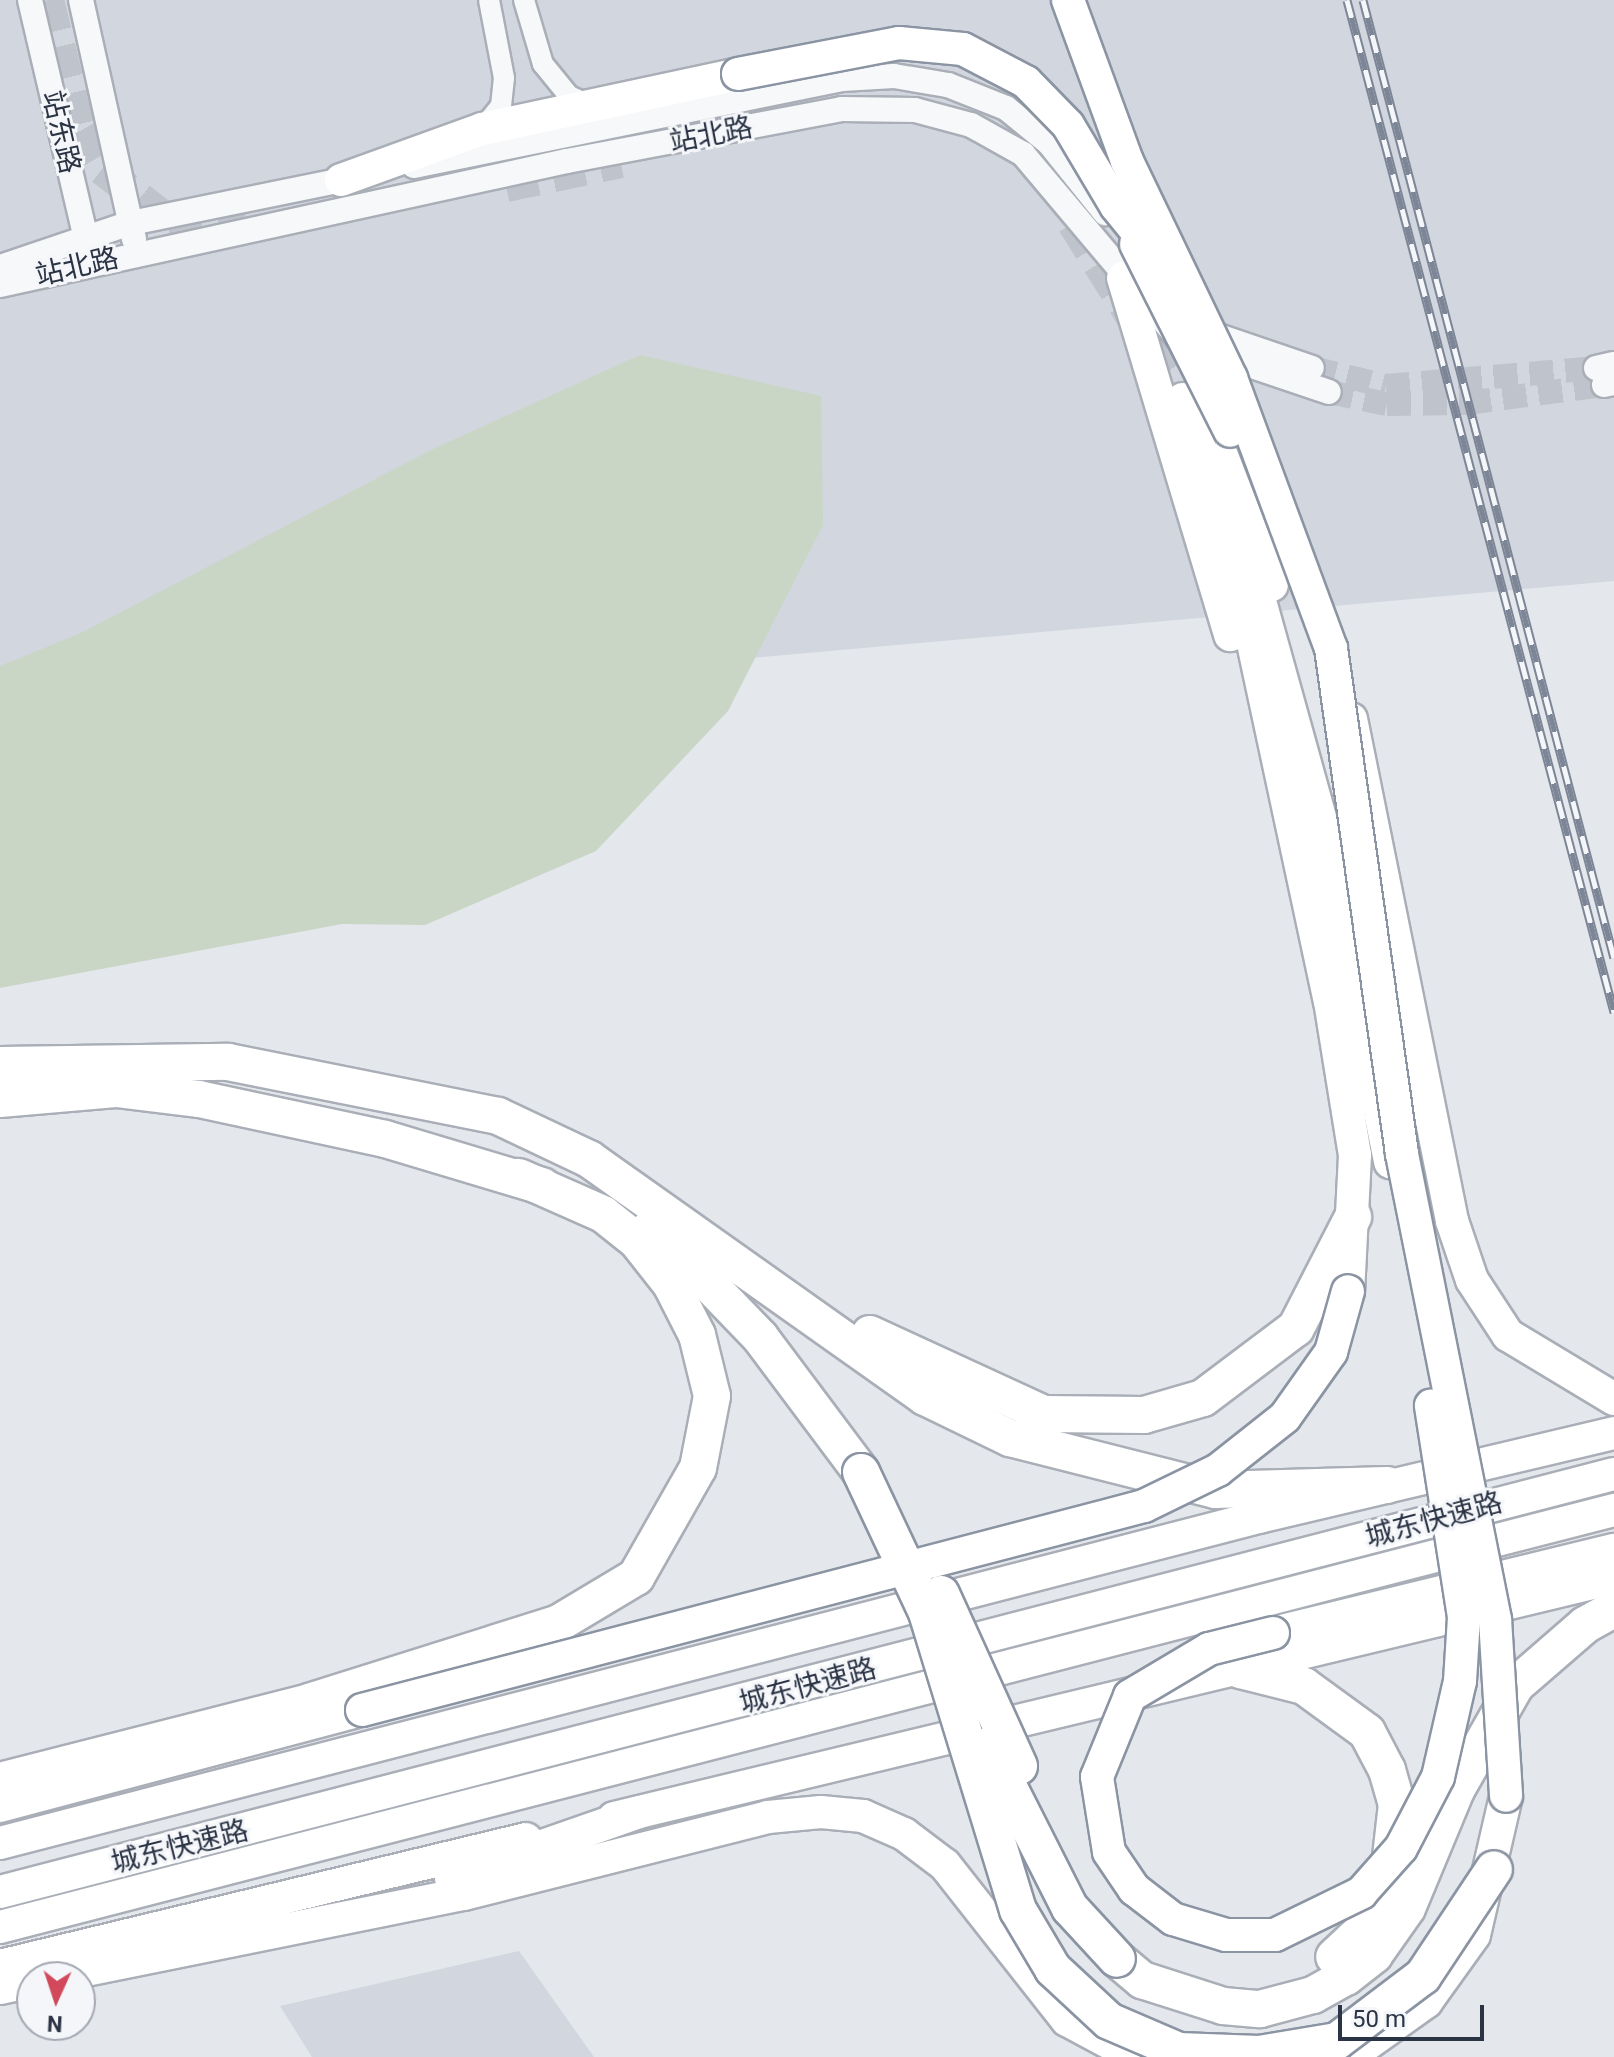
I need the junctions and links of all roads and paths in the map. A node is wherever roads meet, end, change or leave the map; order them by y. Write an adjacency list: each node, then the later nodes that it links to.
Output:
1 (30, 0): 11 (street, 站东路)
2 (81, 0): 10 (street, 站东路)
3 (489, 0): 7 (street)
4 (524, 0): 6 (street)
5 (1068, 0): 19 (main road, bridge)
6 (591, 106): 7 (main road); 9 (main road, bridge)
7 (482, 129): 8 (main road)
8 (341, 180): 10 (street, 站北路); 18 (street, 站北路)
9 (1116, 206): 19 (main road, bridge); 22 (main road, bridge)
10 (131, 223): 11 (street, 站北路); 12 (street, 站东路)
11 (87, 240): 13 (street, 站东路); 14 (street, 站北路)
12 (136, 253): 13 (street, 站北路); 15 (street, 站北路)
13 (91, 264): 16 (street, 站北路)
14 (0, 267)
15 (1123, 278): 17 (street, 站北路); 24 (main road)
16 (0, 285)
17 (1169, 333): 20 (street, 站北路); 23 (main road)
18 (1312, 368)
19 (1231, 378): 21 (main road, bridge)
20 (1329, 392)
21 (1331, 648): 22 (main road, bridge); 33 (main road, bridge)
22 (1351, 819): 48 (main road, bridge)
23 (1327, 850): 24 (main road); 39 (main road, bridge)
24 (1309, 893): 30 (main road)
25 (0, 1068): 31 (highway)
26 (0, 1091): 27 (highway)
27 (79, 1092): 28 (highway); 29 (highway)
28 (0, 1099)
29 (519, 1177): 35 (highway); 44 (highway)
30 (1353, 1217): 32 (highway); 45 (main road, bridge)
31 (682, 1226): 32 (highway); 35 (highway)
32 (744, 1271): 37 (highway)
33 (1614, 1399)
34 (1614, 1433): 37 (main road)
35 (867, 1465): 41 (highway, bridge); 52 (highway, bridge)
36 (1614, 1474): 49 (main road, 城东快速路)
37 (1387, 1485): 47 (main road)
38 (1614, 1510): 51 (main road, 城东快速路)
39 (1614, 1550)
40 (1614, 1578): 43 (main road)
41 (925, 1606): 48 (highway, bridge); 52 (highway, bridge)
42 (1614, 1609): 52 (highway)
43 (1240, 1670): 46 (main road); 52 (highway)
44 (0, 1781)
45 (0, 1806)
46 (639, 1812): 50 (main road); 53 (main road)
47 (0, 1843)
48 (1494, 1869): 56 (main road, bridge)
49 (0, 1892)
50 (354, 1912): 54 (main road); 55 (main road)
51 (0, 1927)
52 (1116, 1946)
53 (0, 1966)
54 (96, 1967)
55 (1136, 2057)
56 (1349, 2057)

